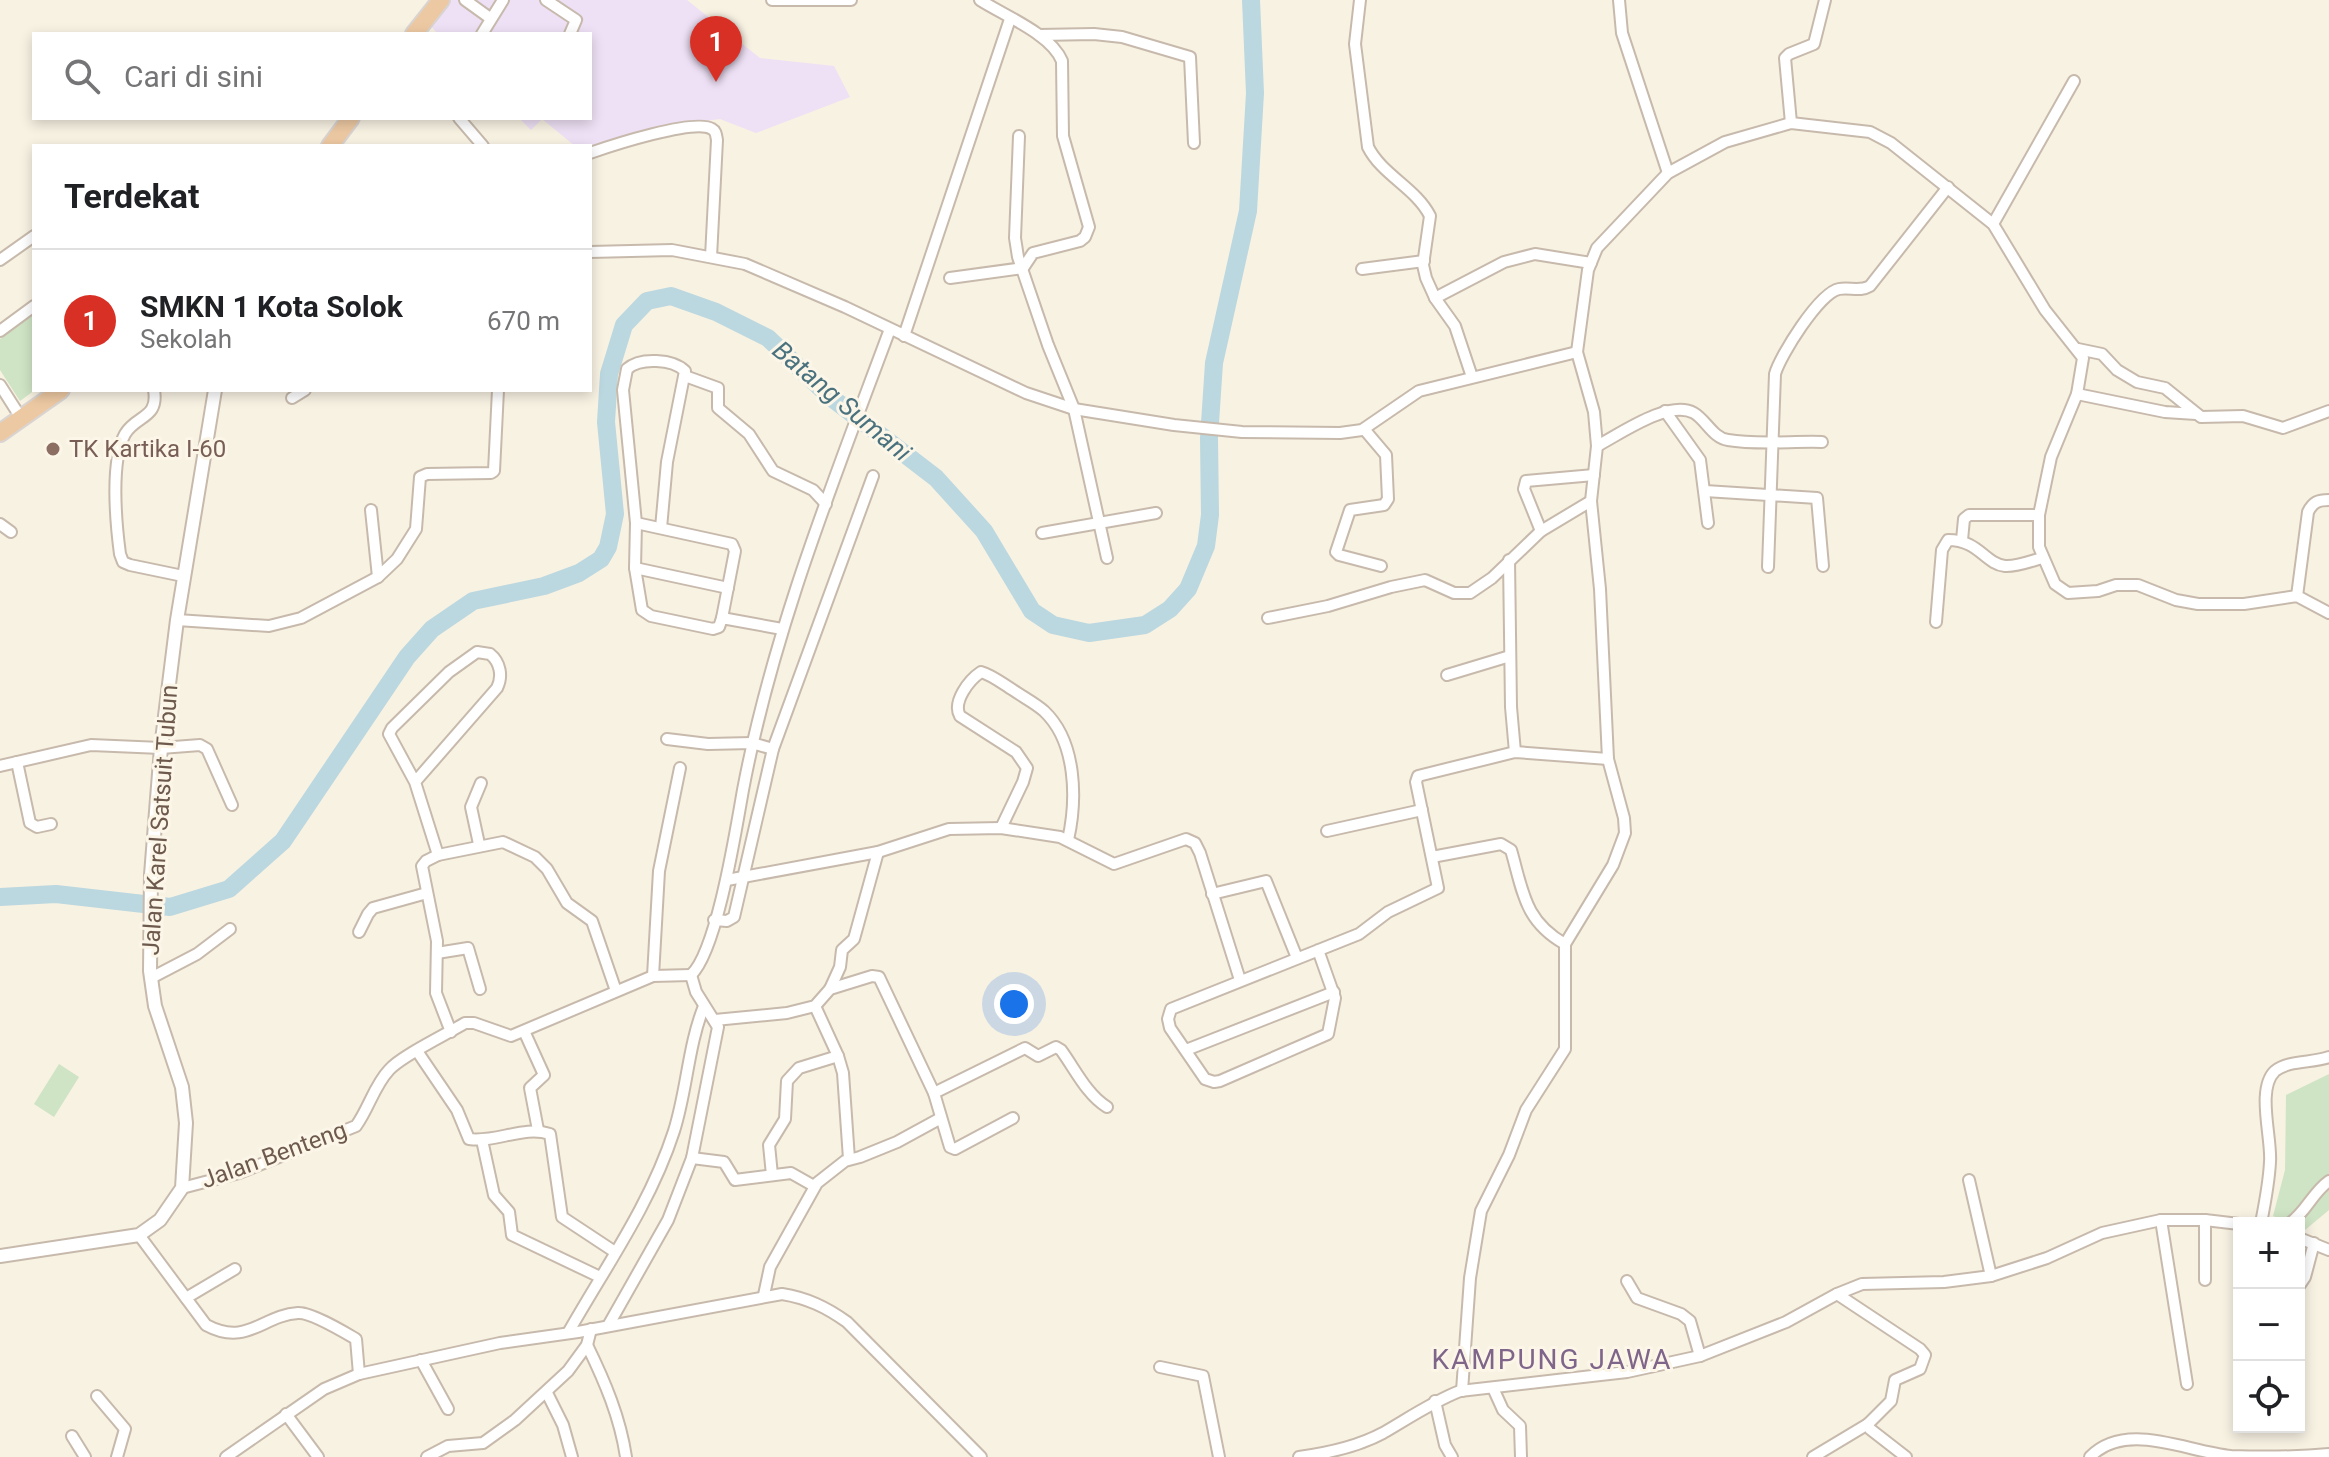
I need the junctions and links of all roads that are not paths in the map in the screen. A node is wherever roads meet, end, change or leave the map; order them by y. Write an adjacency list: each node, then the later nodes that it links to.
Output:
1 (441, 0): 15 (highway)
2 (465, 0): 13 (street)
3 (486, 0): 12 (street)
4 (546, 0): 17 (street)
5 (772, 0): 11 (street)
6 (851, 0): 11 (street)
7 (980, 0): 14 (street)
8 (1360, 0): 35 (street)
9 (1619, 0): 28 (street)
10 (1825, 0): 22 (street)
11 (827, 1)
12 (500, 4): 13 (street)
13 (490, 18): 16 (street)
14 (1010, 19): 18 (street); 44 (street)
15 (416, 32)
16 (483, 32)
17 (571, 32)
18 (1039, 35): 24 (street); 37 (street)
19 (2074, 81): 30 (street)
20 (350, 120): 25 (highway)
21 (461, 120): 26 (street)
22 (1791, 123): 28 (street); 29 (street)
23 (1019, 136): 37 (street)
24 (1194, 143)
25 (332, 144)
26 (481, 144)
27 (592, 152): 33 (street)
28 (1668, 173): 36 (street)
29 (1948, 187): 30 (street); 64 (street)
30 (1993, 224): 45 (street)
31 (32, 237): 34 (street)
32 (592, 252): 33 (street)
33 (711, 257): 42 (street)
34 (0, 260)
35 (1424, 261): 38 (street); 40 (street)
36 (1591, 263): 40 (street); 46 (street)
37 (1023, 268): 39 (street); 57 (street)
38 (1362, 269)
39 (950, 278)
40 (1435, 298): 48 (street)
41 (32, 307): 43 (street)
42 (890, 329): 44 (street); 73 (street)
43 (0, 331)
44 (904, 336): 57 (street)
45 (2078, 349): 55 (street); 60 (street)
46 (1577, 352): 48 (street); 66 (street)
47 (685, 376): 73 (street); 77 (street); 81 (street)
48 (1472, 377): 62 (street)
49 (0, 385): 61 (street)
50 (58, 392): 61 (highway)
51 (154, 392): 93 (street)
52 (215, 392): 93 (street, Jalan Karel Satsuit Tubun)
53 (302, 392): 56 (street)
54 (498, 392): 94 (street)
55 (2077, 394): 60 (street); 76 (street)
56 (292, 398)
57 (1074, 409): 62 (street); 78 (street)
58 (1665, 411): 64 (street); 66 (street); 69 (street)
59 (2329, 411): 60 (street)
60 (2196, 414)
61 (21, 418): 63 (highway)
62 (1364, 429): 89 (street)
63 (0, 433)
64 (1772, 441): 65 (street); 70 (street)
65 (1822, 442)
66 (1597, 446): 67 (street)
67 (1594, 475): 72 (street); 82 (street)
68 (873, 476): 108 (street)
69 (1705, 491): 70 (street); 79 (street)
70 (1770, 494): 90 (street); 91 (street)
71 (2329, 500): 96 (street)
72 (1591, 501): 82 (street); 110 (street)
73 (826, 504): 102 (street)
74 (371, 510): 94 (street)
75 (1156, 513): 78 (street)
76 (2039, 515): 85 (street); 87 (street)
77 (636, 523): 81 (street); 92 (street)
78 (1098, 523): 84 (street); 86 (street)
79 (1708, 523)
80 (0, 524): 83 (street)
81 (661, 528): 95 (street)
82 (1541, 531): 88 (street)
83 (11, 532)
84 (1042, 533)
85 (1962, 540): 87 (street); 101 (street)
86 (1107, 558)
87 (2042, 558): 96 (street)
88 (1509, 560): 99 (street); 103 (street)
89 (1381, 566)
90 (1823, 566)
91 (1768, 567)
92 (635, 568): 95 (street); 98 (street)
93 (183, 576): 100 (street, Jalan Karel Satsuit Tubun)
94 (378, 577): 100 (street)
95 (728, 588): 98 (street)
96 (2297, 596): 97 (street)
97 (2329, 613)
98 (722, 618): 102 (street)
99 (1268, 618)
100 (177, 620): 107 (street, Jalan Karel Satsuit Tubun)
101 (1936, 622)
102 (782, 629): 106 (street)
103 (1510, 656): 104 (street); 109 (street)
104 (1447, 675)
105 (667, 739): 106 (street)
106 (752, 743): 108 (street); 127 (street)
107 (161, 748): 111 (street); 116 (street); 139 (street, Jalan Karel Satsuit Tubun)
108 (773, 749): 126 (street)
109 (1515, 752): 110 (street); 117 (street)
110 (1608, 759): 133 (street)
111 (17, 762): 112 (street); 118 (street)
112 (0, 766)
113 (680, 768): 138 (street)
114 (415, 782): 114 (street); 124 (street)
115 (481, 783): 122 (street)
116 (232, 805)
117 (1422, 810): 120 (street); 125 (street)
118 (51, 824)
119 (1001, 828): 121 (street); 121 (street); 123 (street)
120 (1327, 831)
121 (1068, 840): 129 (street)
122 (479, 844): 124 (street); 143 (street)
123 (878, 852): 126 (street); 142 (street)
124 (438, 855): 128 (street)
125 (1432, 857): 133 (street); 134 (street)
126 (744, 878): 127 (street); 130 (street)
127 (727, 880): 130 (street)
128 (427, 893): 132 (street); 135 (street)
129 (1212, 894): 136 (street); 140 (street)
130 (714, 920): 137 (street)
131 (230, 929): 139 (street)
132 (359, 932)
133 (1565, 944): 197 (street)
134 (1318, 950): 136 (street); 144 (street)
135 (437, 953): 141 (street); 149 (street)
136 (1297, 958): 140 (street)
137 (691, 975): 138 (street, Jalan Benteng); 145 (street)
138 (653, 976): 143 (street, Jalan Benteng)
139 (151, 978): 166 (street, Jalan Karel Satsuit Tubun)
140 (1240, 980): 150 (street)
141 (480, 989)
142 (830, 989): 146 (street); 154 (street)
143 (616, 991): 148 (street, Jalan Benteng)
144 (1334, 992): 150 (street); 150 (street)
145 (704, 1006): 147 (street); 176 (street)
146 (815, 1006): 147 (street); 152 (street)
147 (715, 1020): 160 (street)
148 (524, 1031): 149 (street, Jalan Benteng); 158 (street)
149 (451, 1032): 151 (street, Jalan Benteng)
150 (1186, 1050)
151 (417, 1051): 159 (street); 166 (street, Jalan Benteng)
152 (838, 1056): 161 (street); 162 (street)
153 (2329, 1057): 167 (street)
154 (934, 1093): 155 (street); 156 (street)
155 (1107, 1107)
156 (941, 1118): 157 (street); 161 (street)
157 (1013, 1118)
158 (538, 1130): 159 (street); 176 (street)
159 (482, 1140): 180 (street)
160 (692, 1158): 162 (street); 187 (street)
161 (849, 1159): 165 (street)
162 (772, 1175): 165 (street)
163 (1969, 1180): 179 (street)
164 (2329, 1181): 168 (street)
165 (814, 1186): 185 (street)
166 (182, 1188): 172 (street)
167 (2262, 1217)
168 (2298, 1217)
169 (2161, 1220): 170 (street); 179 (street); 195 (street)
170 (2205, 1220): 171 (street); 182 (street)
171 (2233, 1223)
172 (139, 1235): 177 (street); 186 (street)
173 (2305, 1240): 174 (street)
174 (2314, 1243): 175 (street); 181 (street)
175 (2329, 1250)
176 (615, 1252): 180 (street)
177 (0, 1256)
178 (235, 1269): 186 (street)
179 (1991, 1276): 184 (street)
180 (600, 1277): 189 (street)
181 (2305, 1277)
182 (2205, 1280)
183 (1627, 1281): 191 (street)
184 (1837, 1294): 191 (street); 203 (street)
185 (764, 1295): 187 (street); 213 (street)
186 (186, 1298): 194 (street)
187 (608, 1326): 188 (street)
188 (591, 1329): 189 (street); 190 (street)
189 (568, 1333): 192 (street)
190 (587, 1345): 198 (street); 212 (street)
191 (1700, 1356): 196 (street)
192 (421, 1360): 194 (street); 201 (street)
193 (1160, 1367): 214 (street)
194 (359, 1374): 202 (street)
195 (2187, 1384)
196 (1493, 1388): 197 (street); 217 (street)
197 (1462, 1391): 200 (street)
198 (547, 1393): 210 (street); 211 (street)
199 (97, 1396): 207 (street)
200 (1435, 1401): 215 (street); 216 (street)
201 (448, 1409)
202 (286, 1414): 208 (street); 209 (street)
203 (1868, 1424): 218 (street); 219 (street)
204 (72, 1436): 206 (street)
205 (2329, 1454): 220 (street)
206 (85, 1457)
207 (117, 1457)
208 (226, 1457)
209 (318, 1457)
210 (427, 1457)
211 (572, 1457)
212 (626, 1457)
213 (981, 1457)
214 (1219, 1457)
215 (1299, 1457)
216 (1452, 1457)
217 (1521, 1457)
218 (1813, 1457)
219 (1906, 1457)
220 (2090, 1457)

